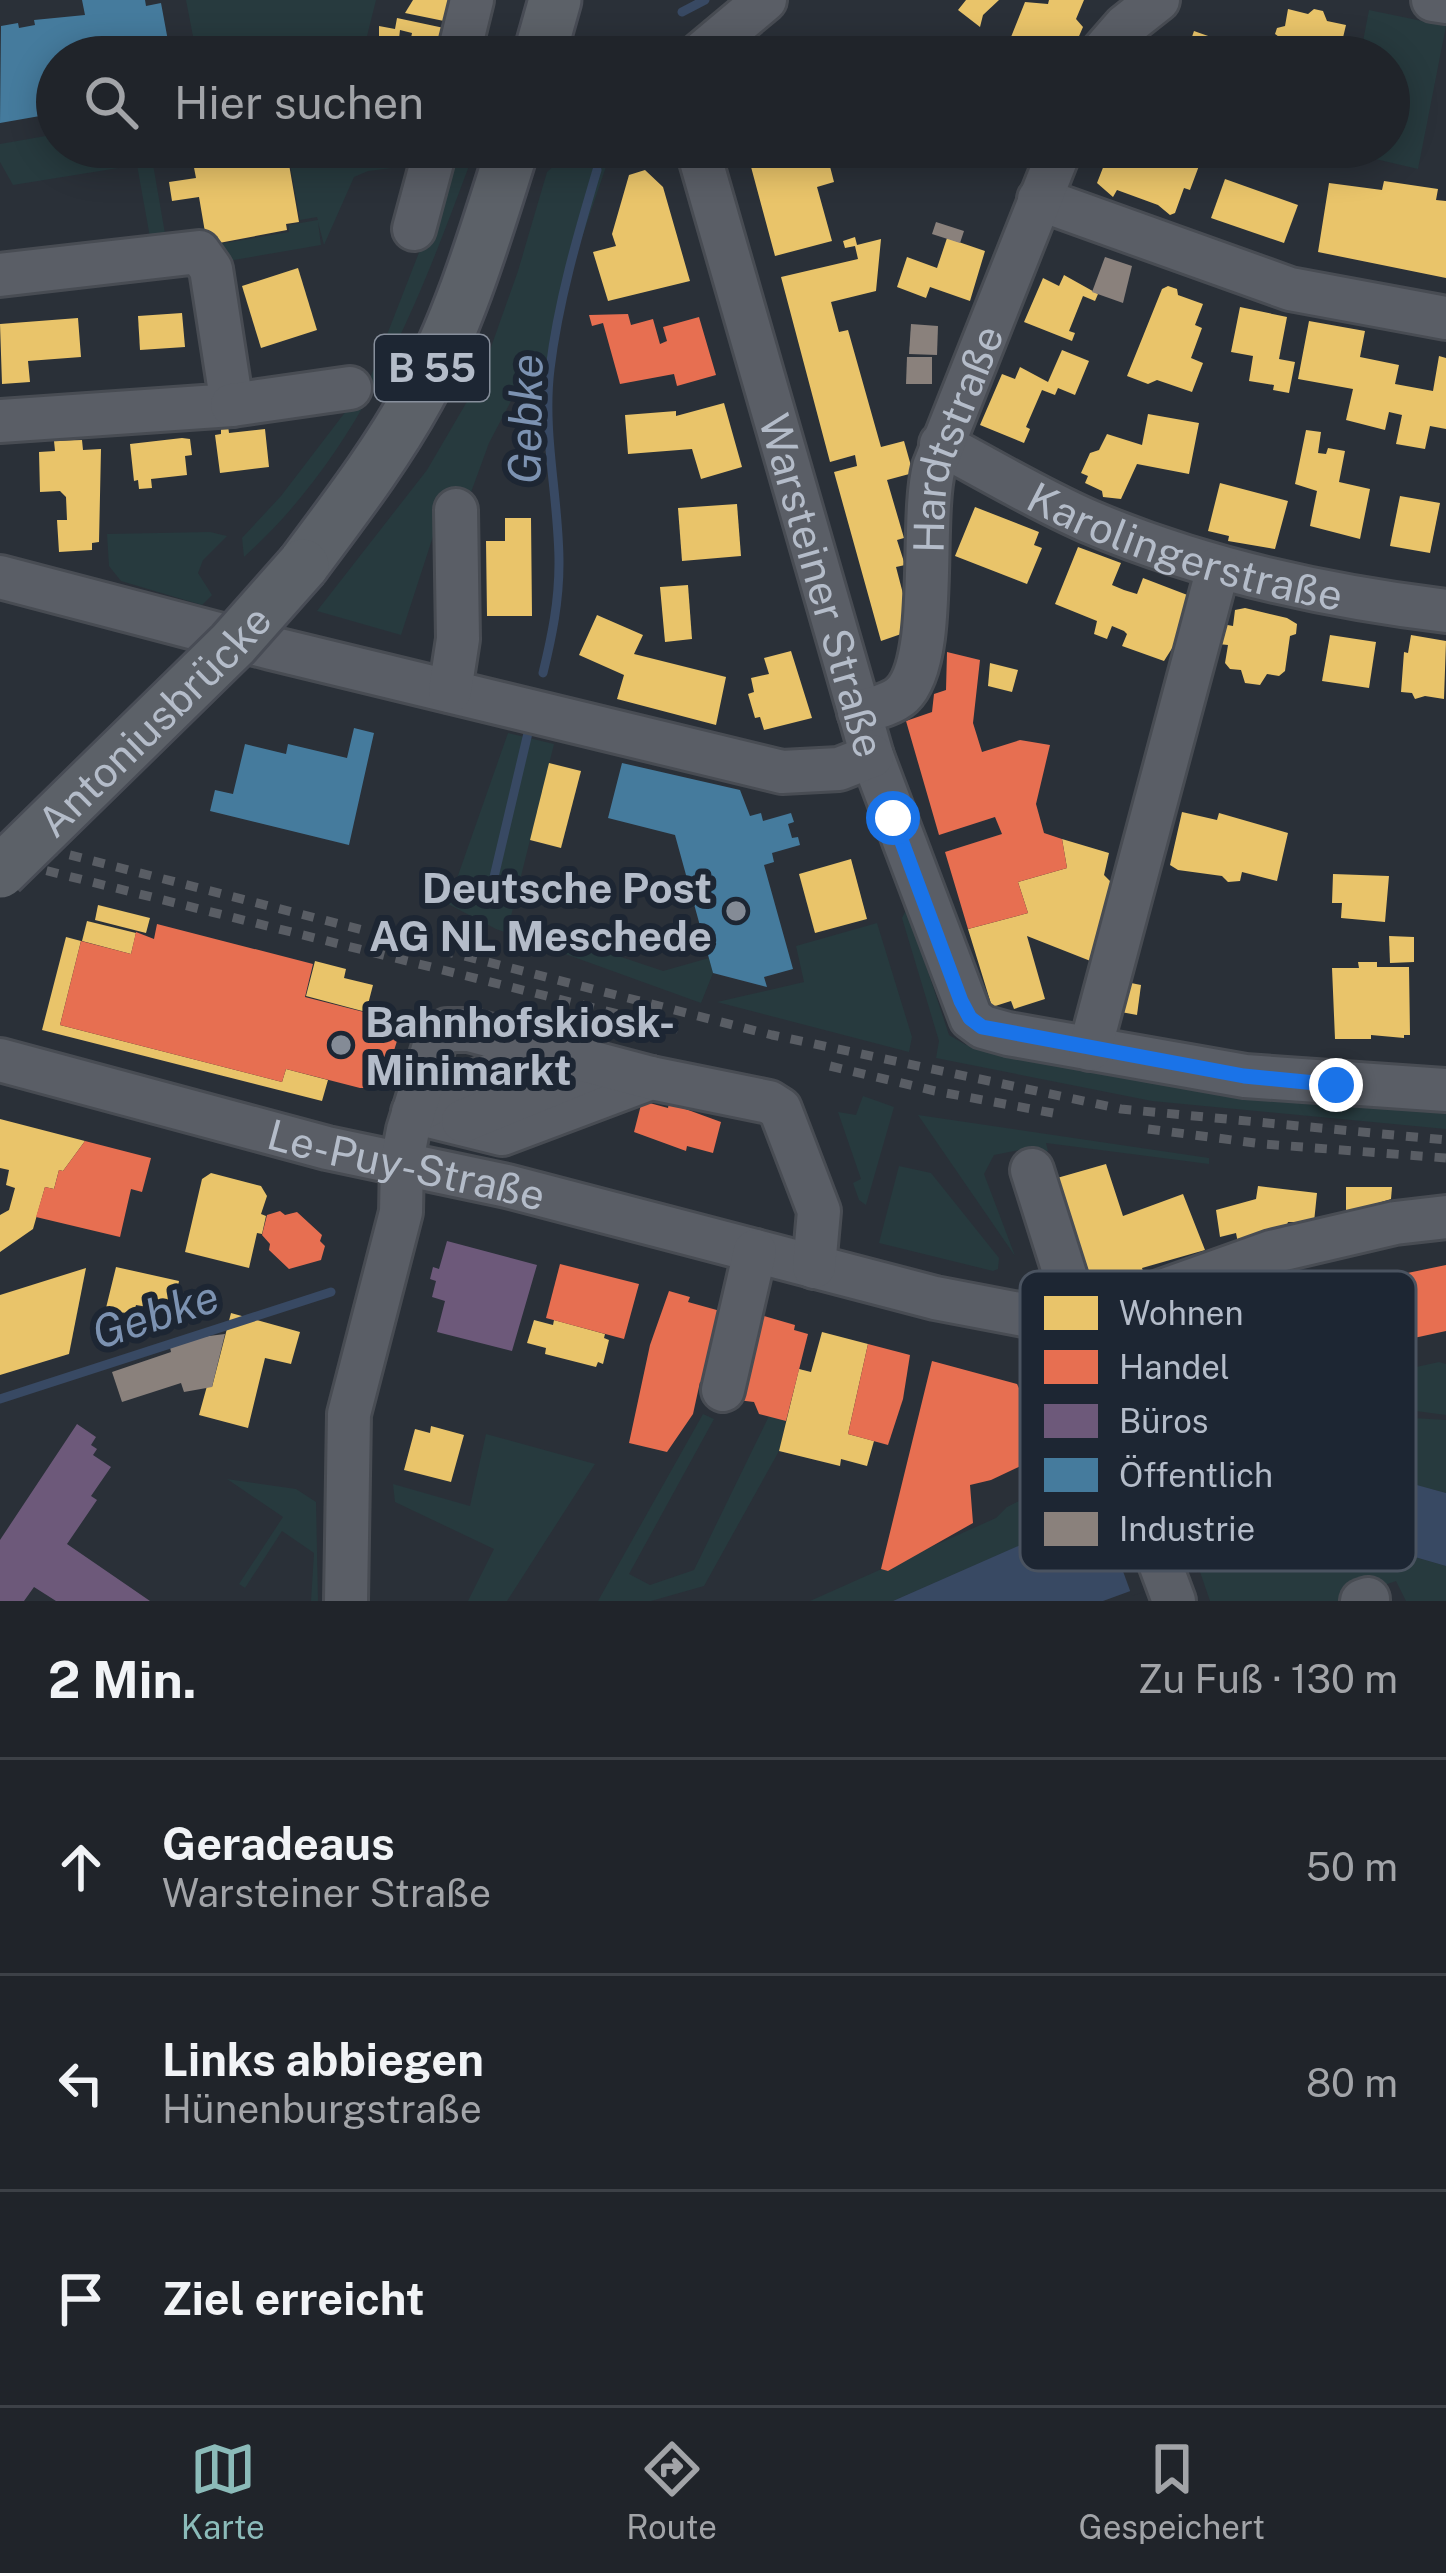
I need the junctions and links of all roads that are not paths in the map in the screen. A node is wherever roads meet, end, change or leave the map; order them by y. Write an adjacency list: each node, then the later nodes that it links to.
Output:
1 (472, 0): 6 (street)
2 (555, 0): 7 (main road)
3 (765, 0): 8 (street)
4 (1433, 0): 5 (street)
5 (1446, 2)
6 (463, 36)
7 (545, 36)
8 (722, 36)
9 (430, 168): 14 (street)
10 (508, 168): 28 (main road, Antoniusbrücke / B 55, bridge)
11 (703, 168): 26 (street, Warsteiner Straße)
12 (1052, 168): 13 (street, Hardtstraße)
13 (1039, 199): 16 (street); 20 (street, Hardtstraße)
14 (414, 229)
15 (0, 275): 18 (street)
16 (1446, 318)
17 (350, 388): 18 (street)
18 (232, 405): 19 (street)
19 (0, 421)
20 (940, 444): 22 (street, Karolingerstraße); 26 (street, Hardtstraße)
21 (456, 510): 25 (street)
22 (1218, 568): 24 (street, Karolingerstraße); 29 (street)
23 (0, 577): 25 (street)
24 (1446, 611)
25 (450, 691): 27 (street)
26 (859, 712): 27 (street, Warsteiner Straße)
27 (872, 756): 29 (street, Warsteiner Straße)
28 (0, 872)
29 (1090, 1049): 34 (street)
30 (552, 1051): 32 (street); 35 (street); 35 (street)
31 (0, 1060): 37 (street, Le-Puy-Straße)
32 (600, 1064): 33 (street); 36 (street)
33 (651, 1078): 36 (street); 41 (street)
34 (1446, 1090)
35 (415, 1112): 36 (street); 37 (street)
36 (457, 1123)
37 (402, 1161): 40 (street, Le-Puy-Straße); 47 (street)
38 (1032, 1170): 42 (street)
39 (1446, 1217): 43 (street, Le-Puy-Straße)
40 (755, 1251): 41 (street, Le-Puy-Straße); 45 (street)
41 (814, 1267): 44 (street, Le-Puy-Straße)
42 (1064, 1271)
43 (1219, 1271)
44 (1020, 1315)
45 (723, 1390)
46 (1163, 1571): 48 (street)
47 (346, 1601)
48 (1174, 1601)

